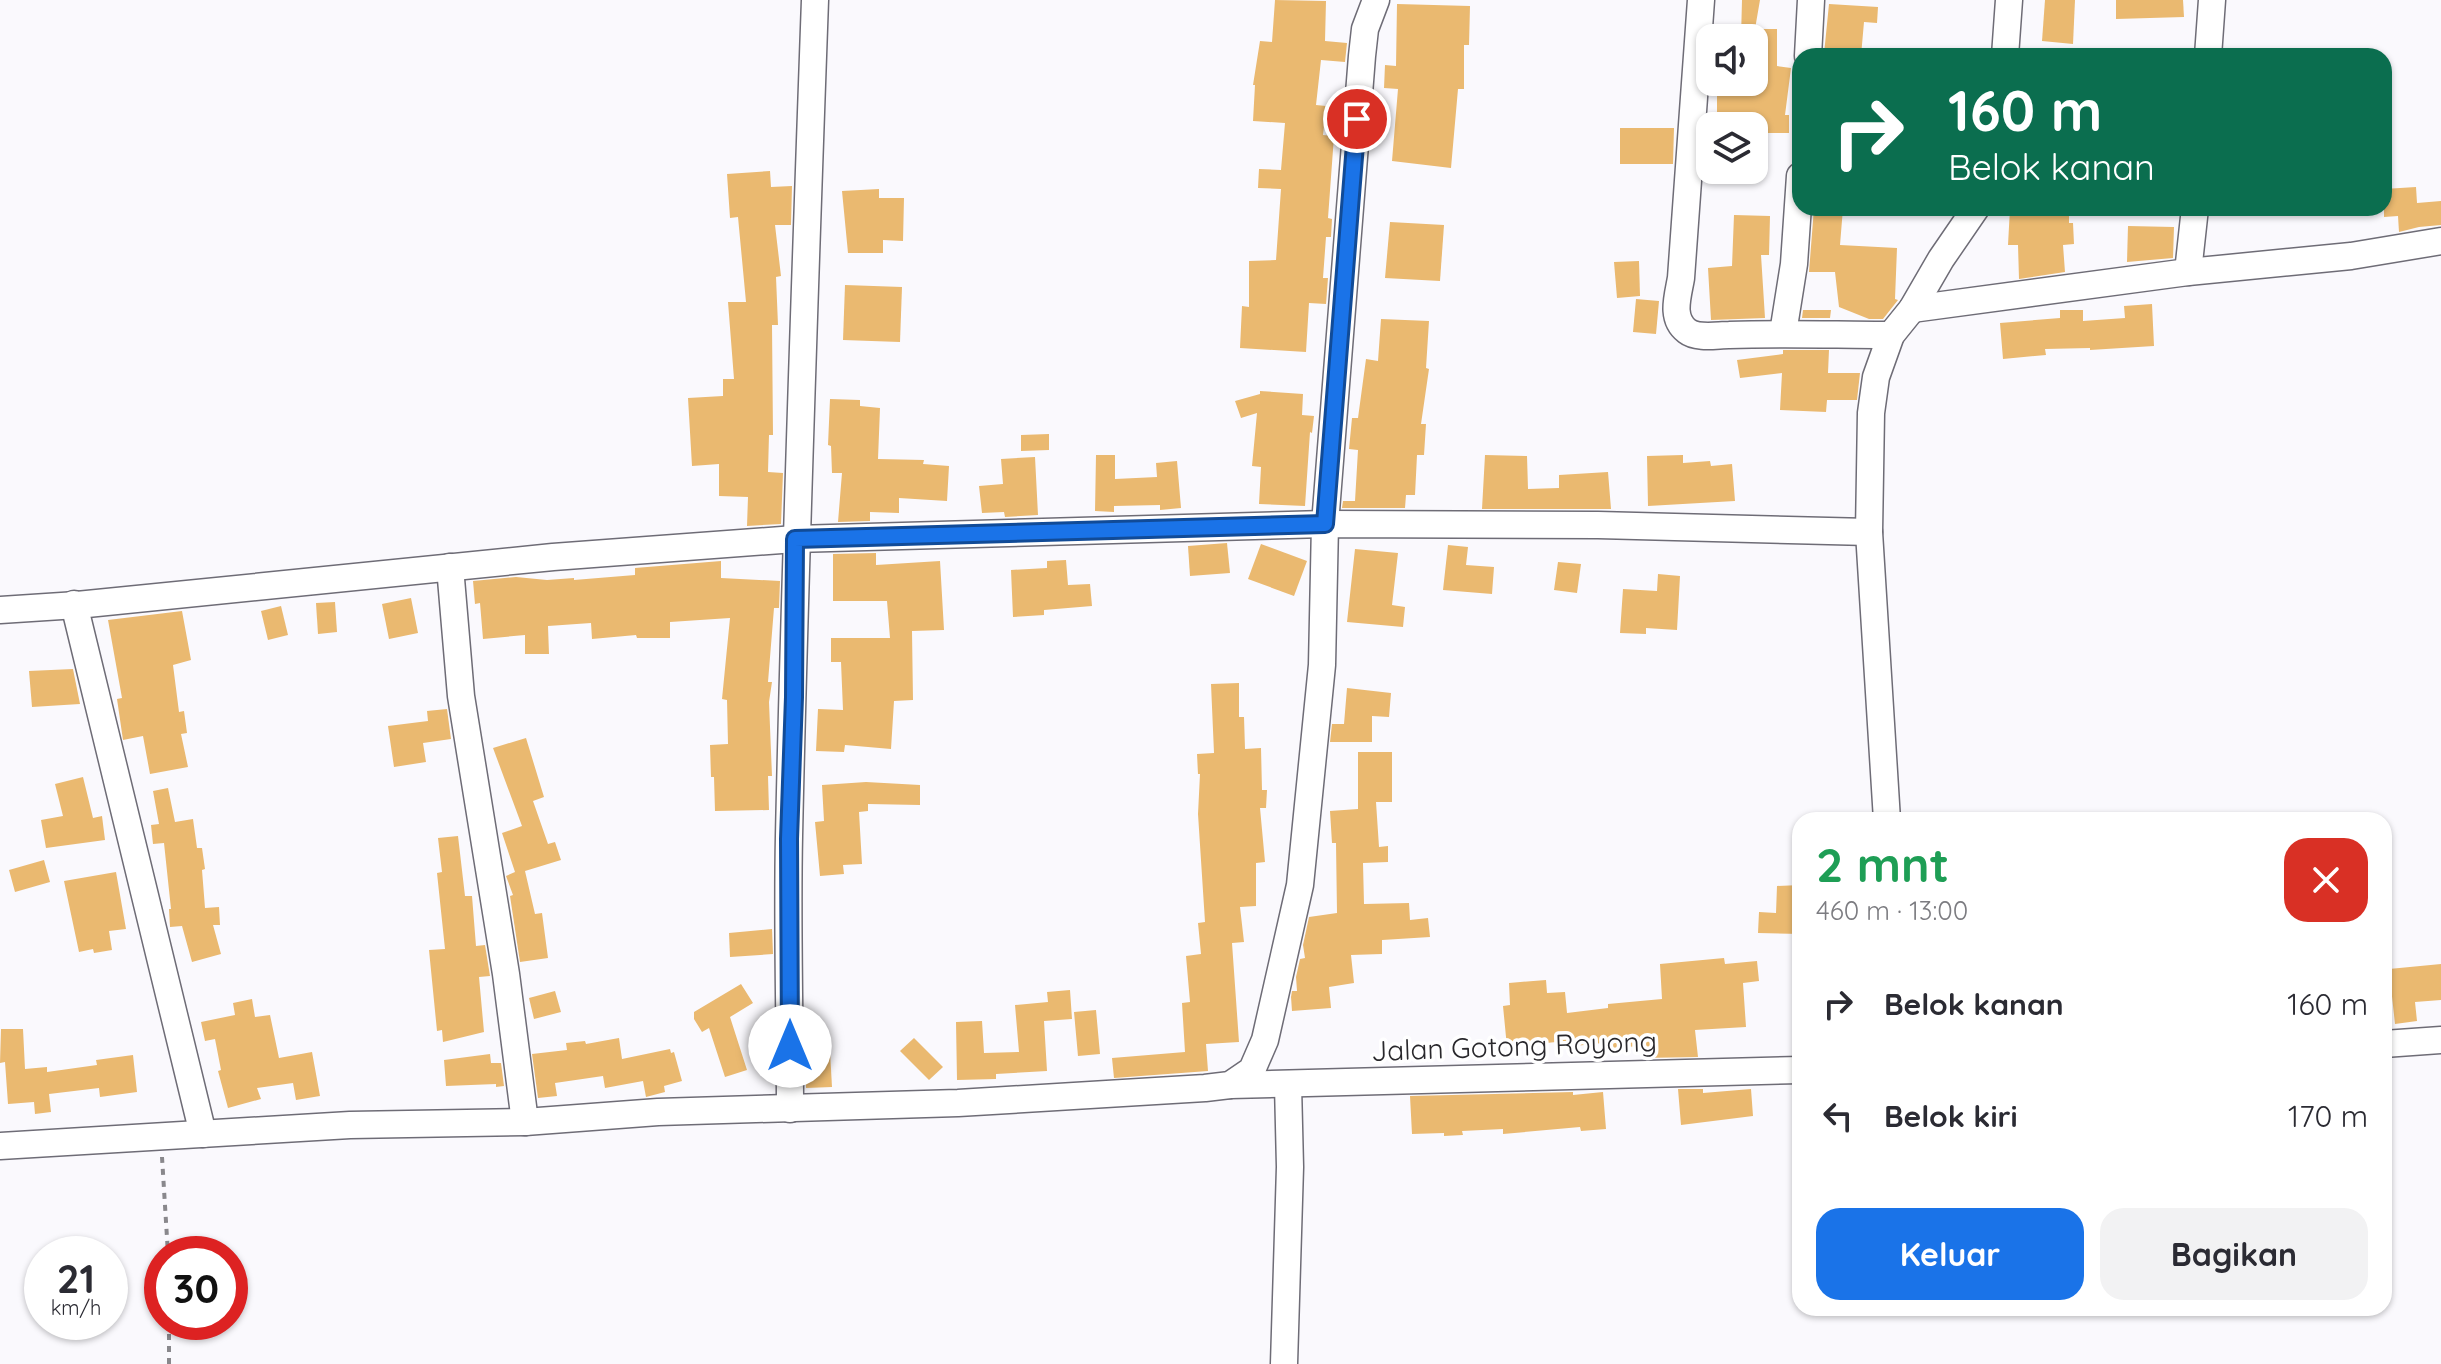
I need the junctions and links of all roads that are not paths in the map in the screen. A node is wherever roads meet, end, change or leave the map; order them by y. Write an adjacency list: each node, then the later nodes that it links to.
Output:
1 (815, 0): 20 (street)
2 (1376, 0): 18 (street)
3 (1701, 0): 16 (street)
4 (1811, 0): 7 (street)
5 (2009, 0): 8 (street)
6 (2212, 0): 9 (street)
7 (1808, 48)
8 (2006, 48)
9 (2209, 48)
10 (1797, 216): 16 (street)
11 (1971, 216): 15 (street)
12 (2194, 216): 14 (street)
13 (2441, 241): 14 (street)
14 (2188, 272): 15 (street)
15 (1912, 309): 17 (street)
16 (1783, 333): 17 (street)
17 (1891, 335): 19 (street)
18 (1325, 524): 19 (street); 20 (street); 28 (street)
19 (1869, 532): 24 (street)
20 (795, 539): 21 (street); 30 (street)
21 (450, 567): 22 (street); 31 (street)
22 (74, 604): 23 (street); 32 (street)
23 (0, 610)
24 (1886, 812)
25 (2441, 1040): 26 (street)
26 (2392, 1043)
27 (1792, 1070): 29 (street, Jalan Gotong Royong)
28 (1230, 1085): 29 (street, Jalan Gotong Royong); 30 (street, Jalan Gotong Royong)
29 (1288, 1085): 34 (street)
30 (790, 1109): 31 (street, Jalan Gotong Royong)
31 (525, 1122): 32 (street, Jalan Gotong Royong)
32 (203, 1134): 33 (street, Jalan Gotong Royong)
33 (0, 1146)
34 (1284, 1364)

